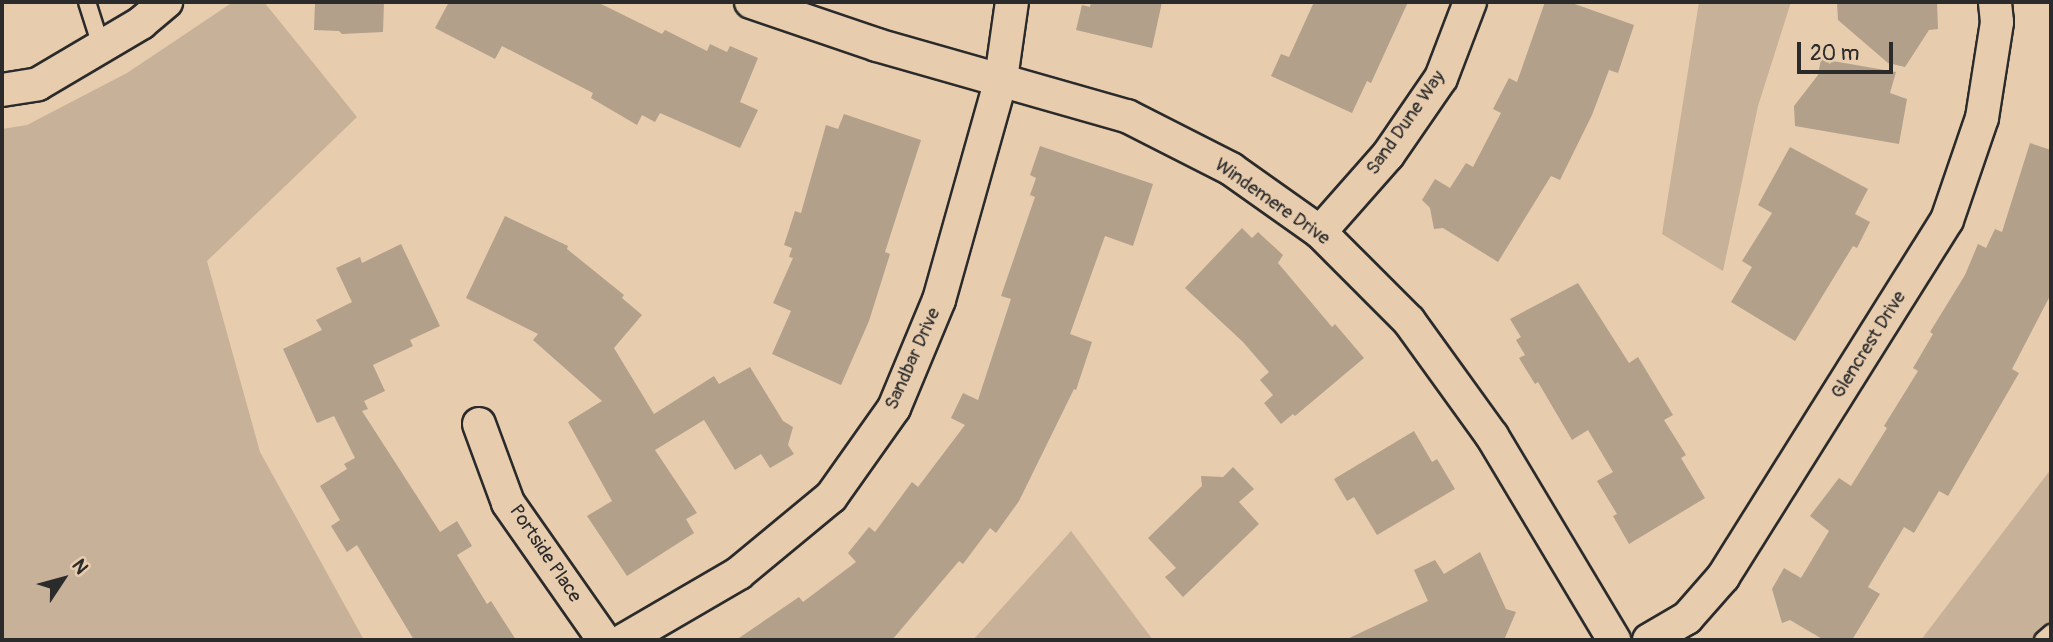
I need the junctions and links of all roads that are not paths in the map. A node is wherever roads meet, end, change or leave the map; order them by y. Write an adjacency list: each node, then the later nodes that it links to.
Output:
1 (87, 2): 7 (lane)
2 (166, 2): 7 (street)
3 (751, 2): 8 (street, Windemere Drive)
4 (1012, 2): 8 (street, Sandbar Drive)
5 (1470, 2): 10 (street, Sand Dune Way)
6 (1995, 2): 16 (street, Glencrest Drive)
7 (101, 46): 9 (street)
8 (1001, 79): 10 (street, Windemere Drive); 14 (street, Sandbar Drive)
9 (2, 90)
10 (1320, 232): 15 (street, Windemere Drive)
11 (480, 424): 13 (street, Portside Place)
12 (2051, 633): 17 (lane)
13 (604, 640)
14 (624, 640)
15 (1614, 640)
16 (1648, 640)
17 (2043, 640)

